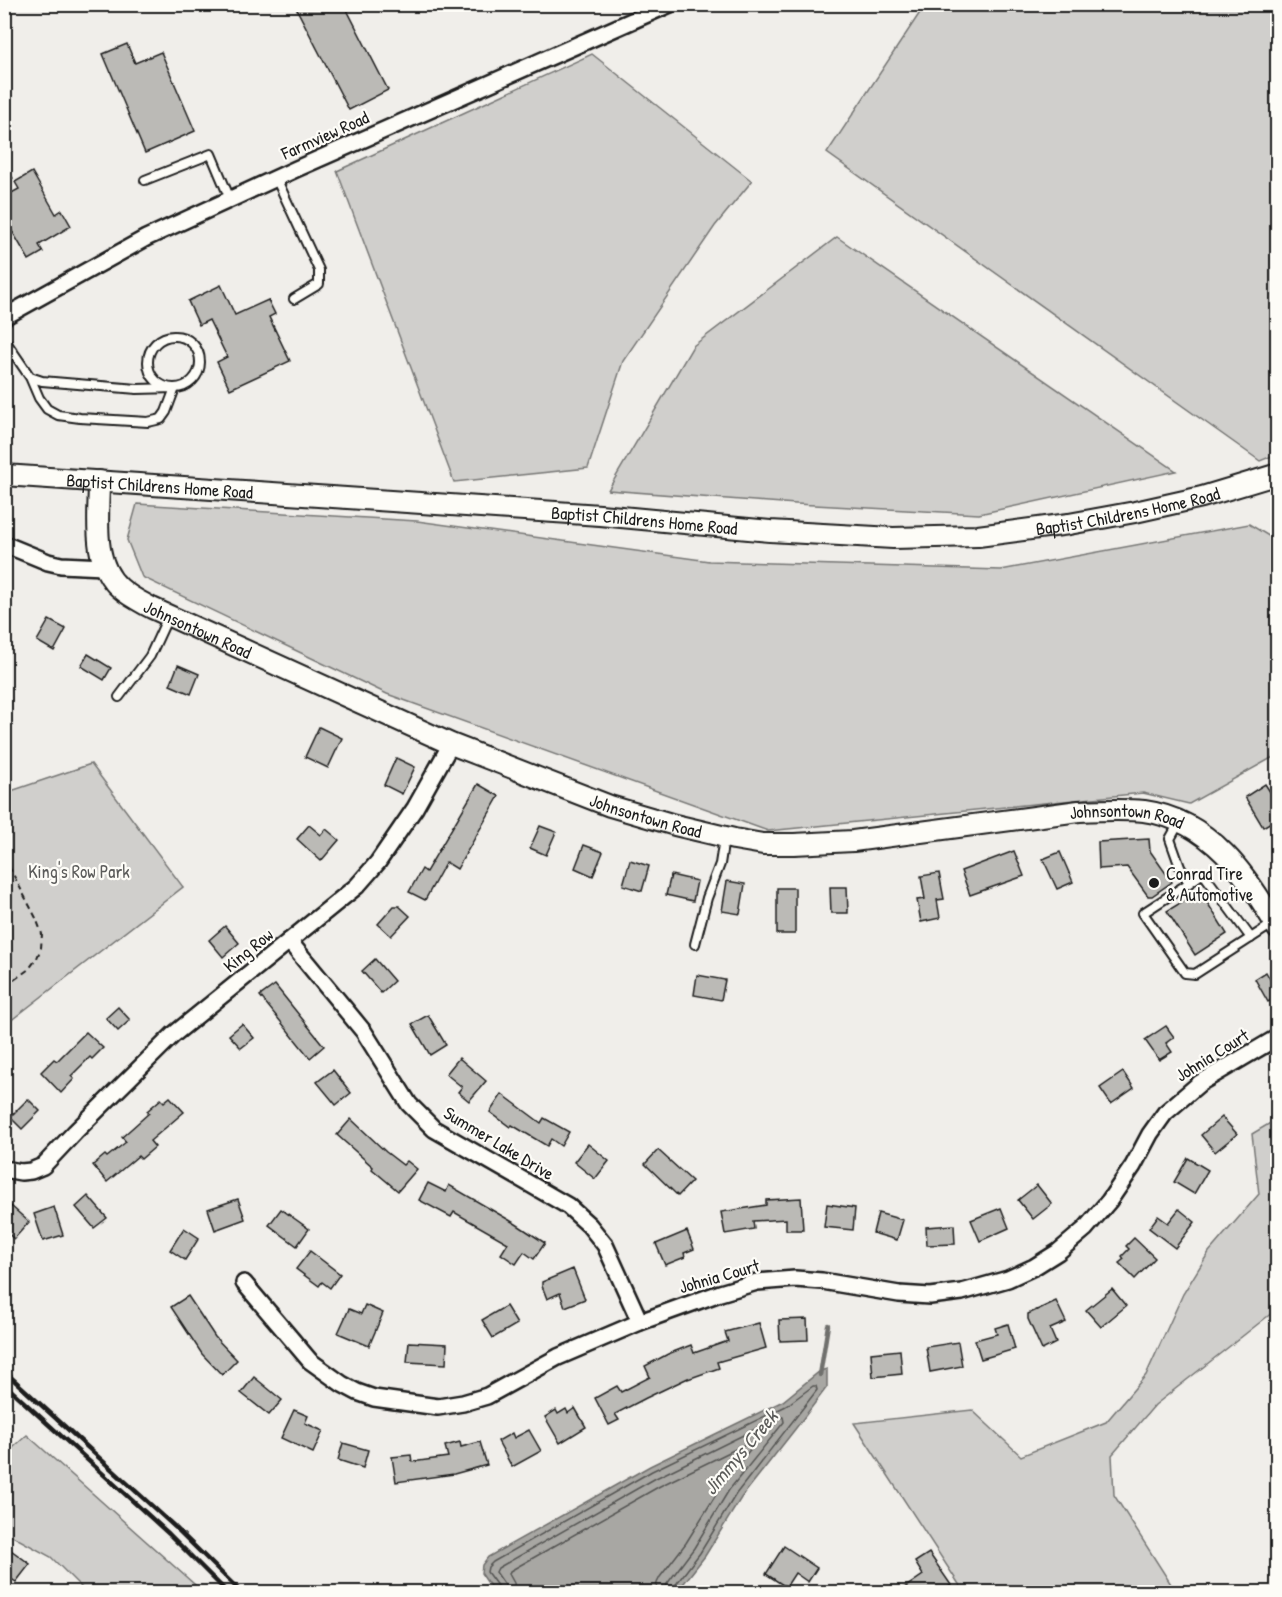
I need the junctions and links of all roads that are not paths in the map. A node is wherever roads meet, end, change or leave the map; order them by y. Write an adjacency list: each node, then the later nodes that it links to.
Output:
1 (670, 4): 2 (street, Farmview Road)
2 (276, 178): 4 (street, Farmview Road); 5 (lane)
3 (145, 180): 4 (lane)
4 (231, 199): 6 (street, Farmview Road)
5 (294, 299)
6 (4, 317)
7 (4, 339): 8 (lane)
8 (30, 377): 9 (lane); 9 (lane)
9 (175, 388): 9 (lane)
10 (1278, 474): 12 (street, Baptist Childrens Home Road)
11 (4, 475): 12 (street, Baptist Childrens Home Road)
12 (99, 481): 14 (street)
13 (4, 544): 14 (street)
14 (104, 567): 15 (street, Johnsontown Road)
15 (168, 616): 16 (lane); 17 (street, Johnsontown Road)
16 (119, 697)
17 (451, 744): 19 (street, Johnsontown Road); 23 (street, King Row)
18 (1179, 822): 19 (street, Johnsontown Road); 20 (lane); 21 (street, Johnsontown Road)
19 (724, 837): 24 (lane)
20 (1189, 883): 22 (lane); 22 (lane)
21 (1276, 926): 22 (lane)
22 (1251, 938)
23 (289, 941): 26 (street, King Row); 28 (street, Summer Lake Drive)
24 (695, 944)
25 (1278, 1037): 28 (street, Johnia Court)
26 (4, 1169)
27 (244, 1282): 28 (street, Johnia Court)
28 (640, 1322)

